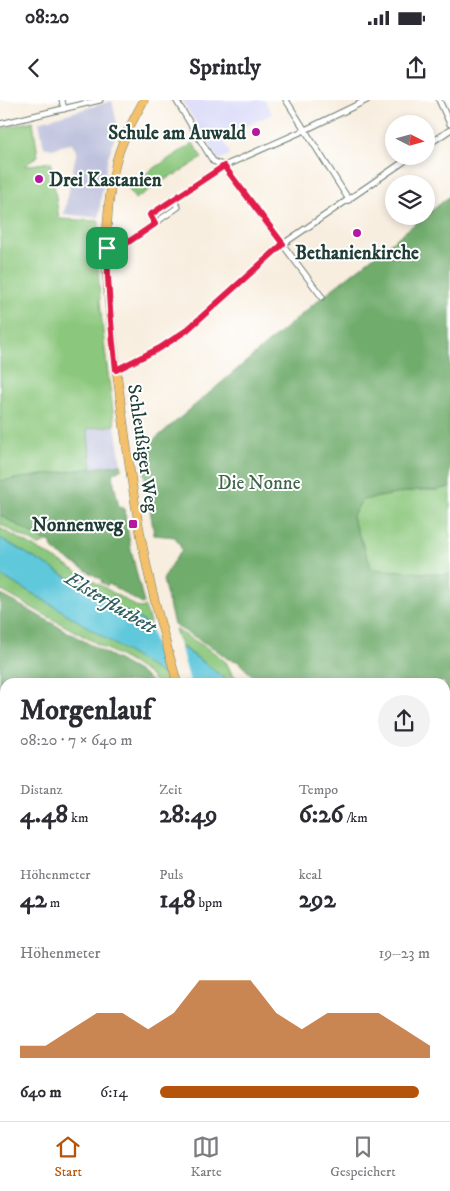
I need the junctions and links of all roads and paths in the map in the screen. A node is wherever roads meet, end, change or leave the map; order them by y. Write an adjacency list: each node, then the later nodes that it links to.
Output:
1 (62, 100): 8 (street)
2 (100, 100): 8 (street)
3 (144, 100): 20 (main road, Schleußiger Weg)
4 (176, 100): 15 (street)
5 (286, 100): 11 (street)
6 (367, 100): 11 (street)
7 (438, 100): 10 (street)
8 (64, 110): 9 (street)
9 (0, 124)
10 (450, 124)
11 (305, 130): 15 (street); 17 (street)
12 (450, 130): 13 (street)
13 (435, 140)
14 (399, 165): 17 (street)
15 (224, 166): 16 (street); 19 (street)
16 (173, 200): 18 (street); 18 (street)
17 (349, 200): 19 (street)
18 (155, 224): 20 (street)
19 (283, 244): 21 (street); 22 (street)
20 (107, 248): 22 (main road, Schleußiger Weg)
21 (322, 297)
22 (116, 370): 23 (main road, Schleußiger Weg)
23 (176, 678)

